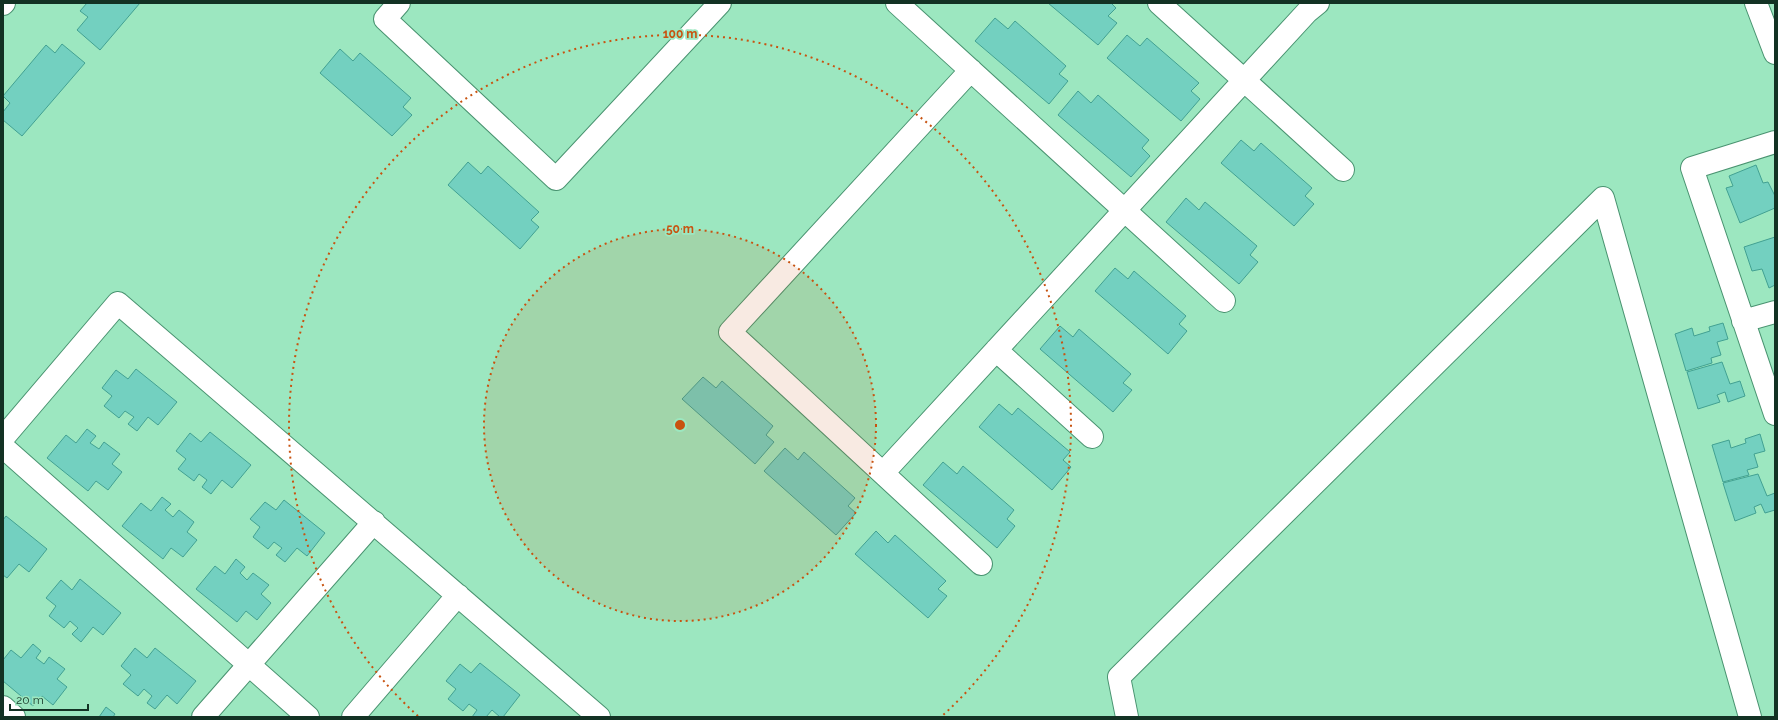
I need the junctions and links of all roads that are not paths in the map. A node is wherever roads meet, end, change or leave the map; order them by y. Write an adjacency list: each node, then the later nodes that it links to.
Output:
1 (399, 3): 2 (street)
2 (720, 3)
3 (897, 3): 8 (street)
4 (1158, 3): 9 (street)
5 (1318, 3): 9 (street)
6 (1756, 3): 7 (street)
7 (1775, 53)
8 (971, 70): 12 (street); 21 (street)
9 (1244, 80): 11 (street); 12 (street)
10 (1775, 142): 15 (street)
11 (1343, 170)
12 (1124, 211): 13 (street); 16 (street)
13 (1224, 301)
14 (1775, 312): 15 (street)
15 (1743, 321): 17 (street)
16 (996, 350): 18 (street); 21 (street)
17 (1775, 414)
18 (1092, 437)
19 (3, 438): 22 (street)
20 (3, 447): 25 (street)
21 (883, 473): 23 (street)
22 (374, 522): 24 (street); 25 (street)
23 (981, 564)
24 (458, 595): 30 (street); 31 (street)
25 (249, 665): 28 (street); 29 (street)
26 (3, 707): 27 (street)
27 (14, 717)
28 (203, 717)
29 (308, 717)
30 (353, 717)
31 (599, 717)
32 (1127, 717): 33 (street)
33 (1750, 717)

